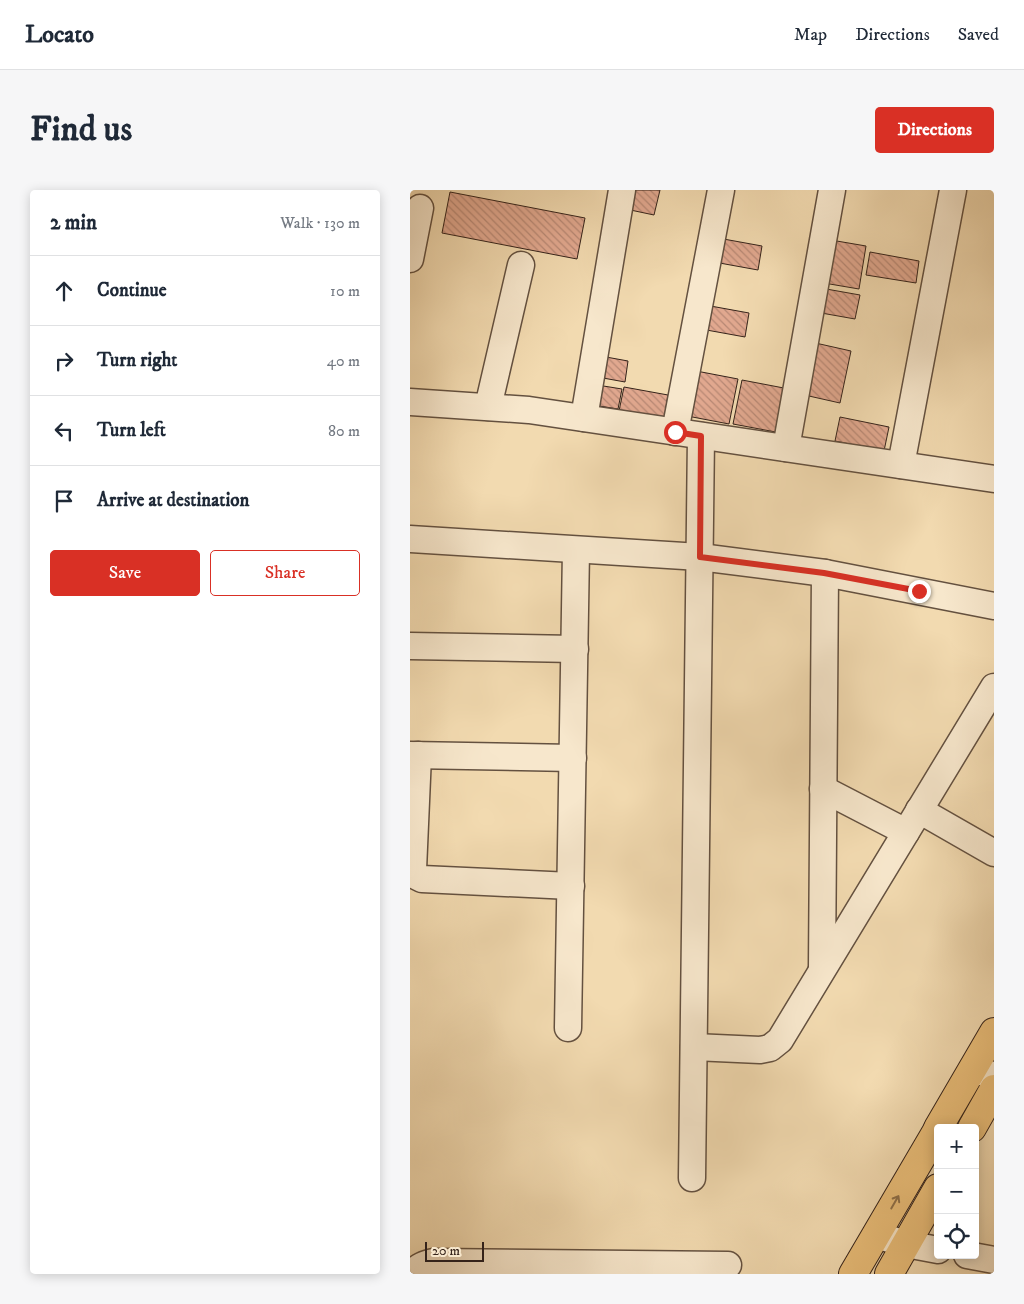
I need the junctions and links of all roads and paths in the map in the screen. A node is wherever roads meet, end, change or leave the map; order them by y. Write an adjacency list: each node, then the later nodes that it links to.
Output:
1 (622, 190): 10 (street)
2 (721, 190): 11 (street)
3 (832, 190): 13 (street)
4 (953, 190): 14 (street)
5 (420, 208): 6 (street)
6 (410, 259)
7 (521, 265): 9 (street)
8 (410, 402): 9 (street)
9 (488, 407): 10 (street)
10 (584, 418): 11 (street)
11 (675, 432): 12 (street)
12 (701, 436): 13 (street); 18 (street)
13 (786, 448): 14 (street)
14 (901, 465): 15 (street)
15 (994, 479)
16 (410, 540): 17 (street)
17 (576, 550): 18 (street); 22 (street)
18 (700, 557): 19 (street); 33 (street)
19 (824, 573): 20 (street); 26 (street)
20 (994, 606)
21 (410, 646): 22 (street)
22 (575, 649): 25 (street)
23 (994, 687): 27 (street)
24 (414, 755): 25 (street); 29 (street)
25 (573, 758): 29 (street)
26 (823, 789): 27 (street); 30 (street)
27 (913, 821): 28 (street); 30 (street)
28 (994, 853)
29 (571, 886): 31 (street)
30 (822, 970): 33 (street)
31 (568, 1028)
32 (994, 1032): 34 (main road)
33 (694, 1047): 39 (street)
34 (983, 1072): 36 (main road)
35 (994, 1089): 37 (main road)
36 (941, 1124)
37 (974, 1124)
38 (934, 1135): 41 (main road, one-way to 38)
39 (692, 1178)
40 (934, 1195): 42 (main road)
41 (876, 1235): 42 (street); 48 (main road)
42 (906, 1244): 43 (street); 49 (main road)
43 (934, 1249)
44 (979, 1257): 45 (street)
45 (994, 1260)
46 (728, 1265): 47 (street)
47 (412, 1274)
48 (853, 1274)
49 (889, 1274)

